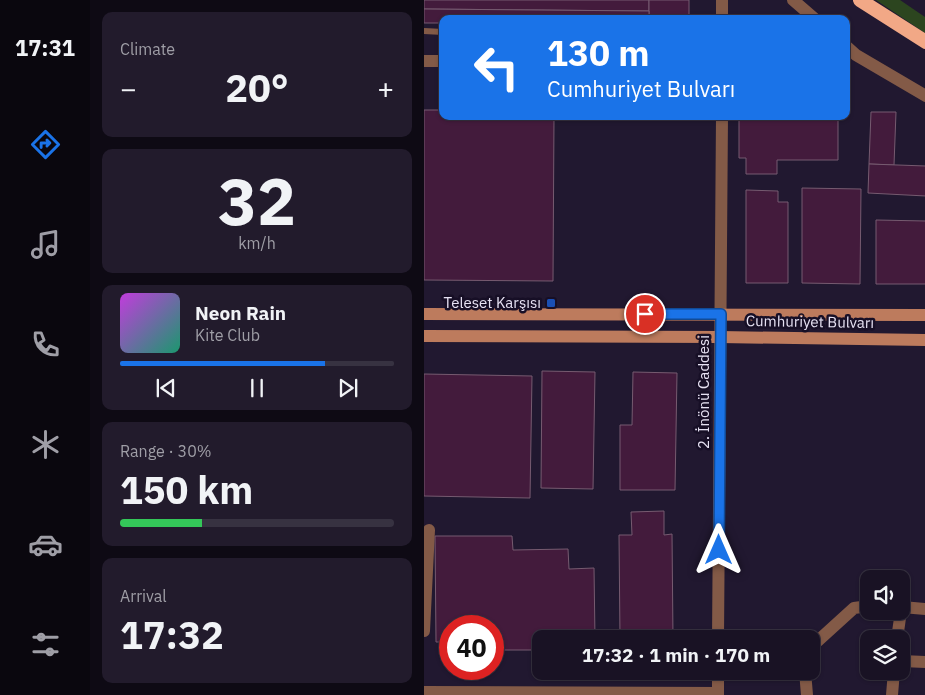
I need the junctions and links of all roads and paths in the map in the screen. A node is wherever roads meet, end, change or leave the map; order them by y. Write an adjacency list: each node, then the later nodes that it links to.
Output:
1 (722, 0): 4 (street)
2 (793, 0): 5 (street)
3 (860, 0): 8 (highway)
4 (722, 15)
5 (810, 15)
6 (424, 31): 7 (lane)
7 (439, 32)
8 (925, 42)
9 (850, 50): 12 (street)
10 (424, 61): 11 (street)
11 (439, 61)
12 (925, 96)
13 (722, 120): 15 (street, 2. İnönü Caddesi)
14 (424, 314): 15 (main road, Cumhuriyet Bulvarı)
15 (721, 314): 16 (main road, Cumhuriyet Bulvarı); 18 (street, 2. İnönü Caddesi)
16 (925, 315)
17 (424, 336): 18 (main road, Cumhuriyet Bulvarı)
18 (720, 337): 19 (main road, Cumhuriyet Bulvarı); 24 (street, 2. İnönü Caddesi)
19 (925, 340)
20 (429, 530): 25 (street)
21 (860, 607): 26 (street)
22 (910, 608): 23 (street)
23 (925, 609)
24 (718, 630)
25 (424, 631)
26 (820, 639)
27 (910, 661): 28 (street)
28 (925, 662)
29 (718, 680): 34 (street)
30 (806, 680): 35 (street)
31 (893, 680): 36 (street)
32 (424, 692): 33 (street)
33 (673, 694): 34 (street)
34 (718, 694)
35 (807, 695)
36 (892, 695)

